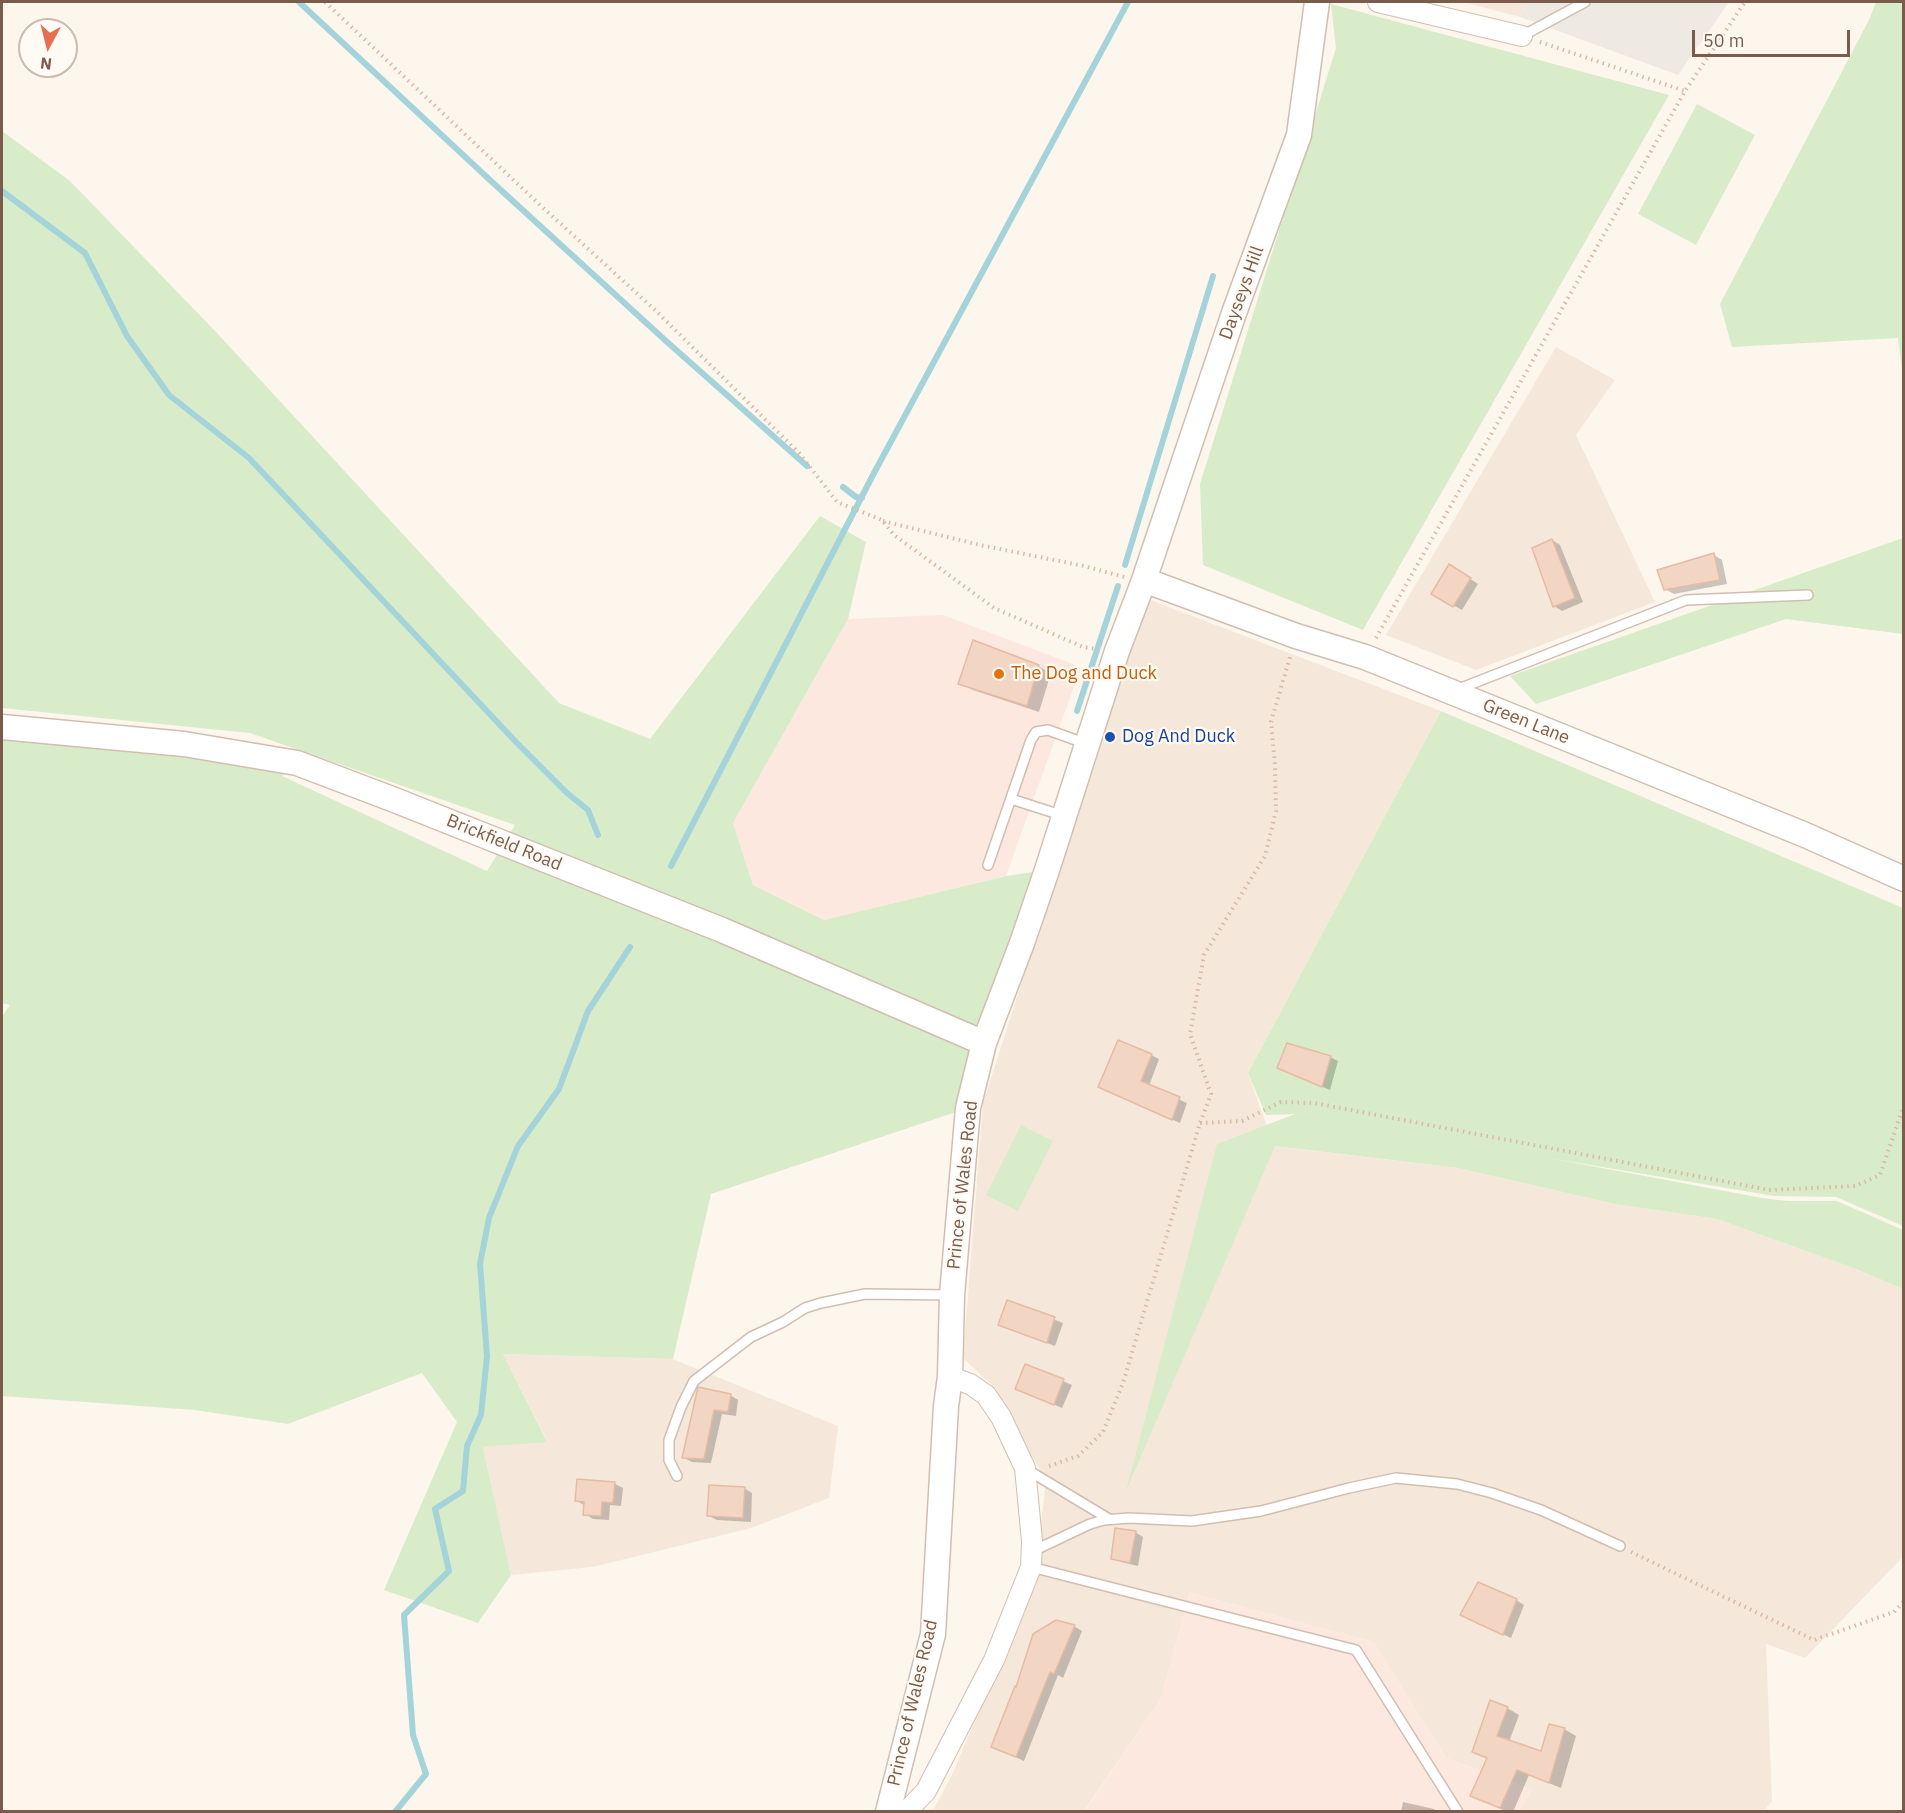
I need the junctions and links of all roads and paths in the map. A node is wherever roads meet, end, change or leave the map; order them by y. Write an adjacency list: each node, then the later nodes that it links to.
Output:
1 (325, 2): 8 (path)
2 (1317, 2): 9 (street, Dayseys Hill)
3 (1378, 2): 6 (street)
4 (1585, 2): 6 (lane)
5 (1745, 2): 7 (path)
6 (1522, 36): 7 (path)
7 (1685, 91): 13 (path)
8 (882, 520): 9 (path); 12 (path)
9 (1143, 581): 11 (street, Green Lane); 16 (street, Prince of Wales Road)
10 (1808, 595): 14 (lane)
11 (1296, 636): 13 (street, Green Lane); 23 (path)
12 (1092, 650)
13 (1365, 657): 14 (street, Green Lane)
14 (1451, 692): 20 (street, Green Lane)
15 (2, 727): 21 (street, Brickfield Road)
16 (1087, 744): 17 (lane); 18 (street, Prince of Wales Road)
17 (1011, 799): 18 (lane); 19 (lane)
18 (1064, 816): 21 (street, Prince of Wales Road)
19 (988, 865)
20 (1904, 879)
21 (984, 1044): 24 (street, Prince of Wales Road)
22 (1904, 1105): 23 (path)
23 (1200, 1123): 26 (path)
24 (952, 1295): 25 (street, Prince of Wales Road); 27 (lane)
25 (950, 1377): 26 (street); 32 (street, Prince of Wales Road)
26 (1025, 1468): 28 (lane); 30 (street)
27 (677, 1476)
28 (1109, 1519): 29 (lane); 30 (lane)
29 (1620, 1546): 31 (path)
30 (1031, 1559): 33 (street); 34 (lane)
31 (1904, 1601)
32 (888, 1812)
33 (906, 1812)
34 (1458, 1812)

